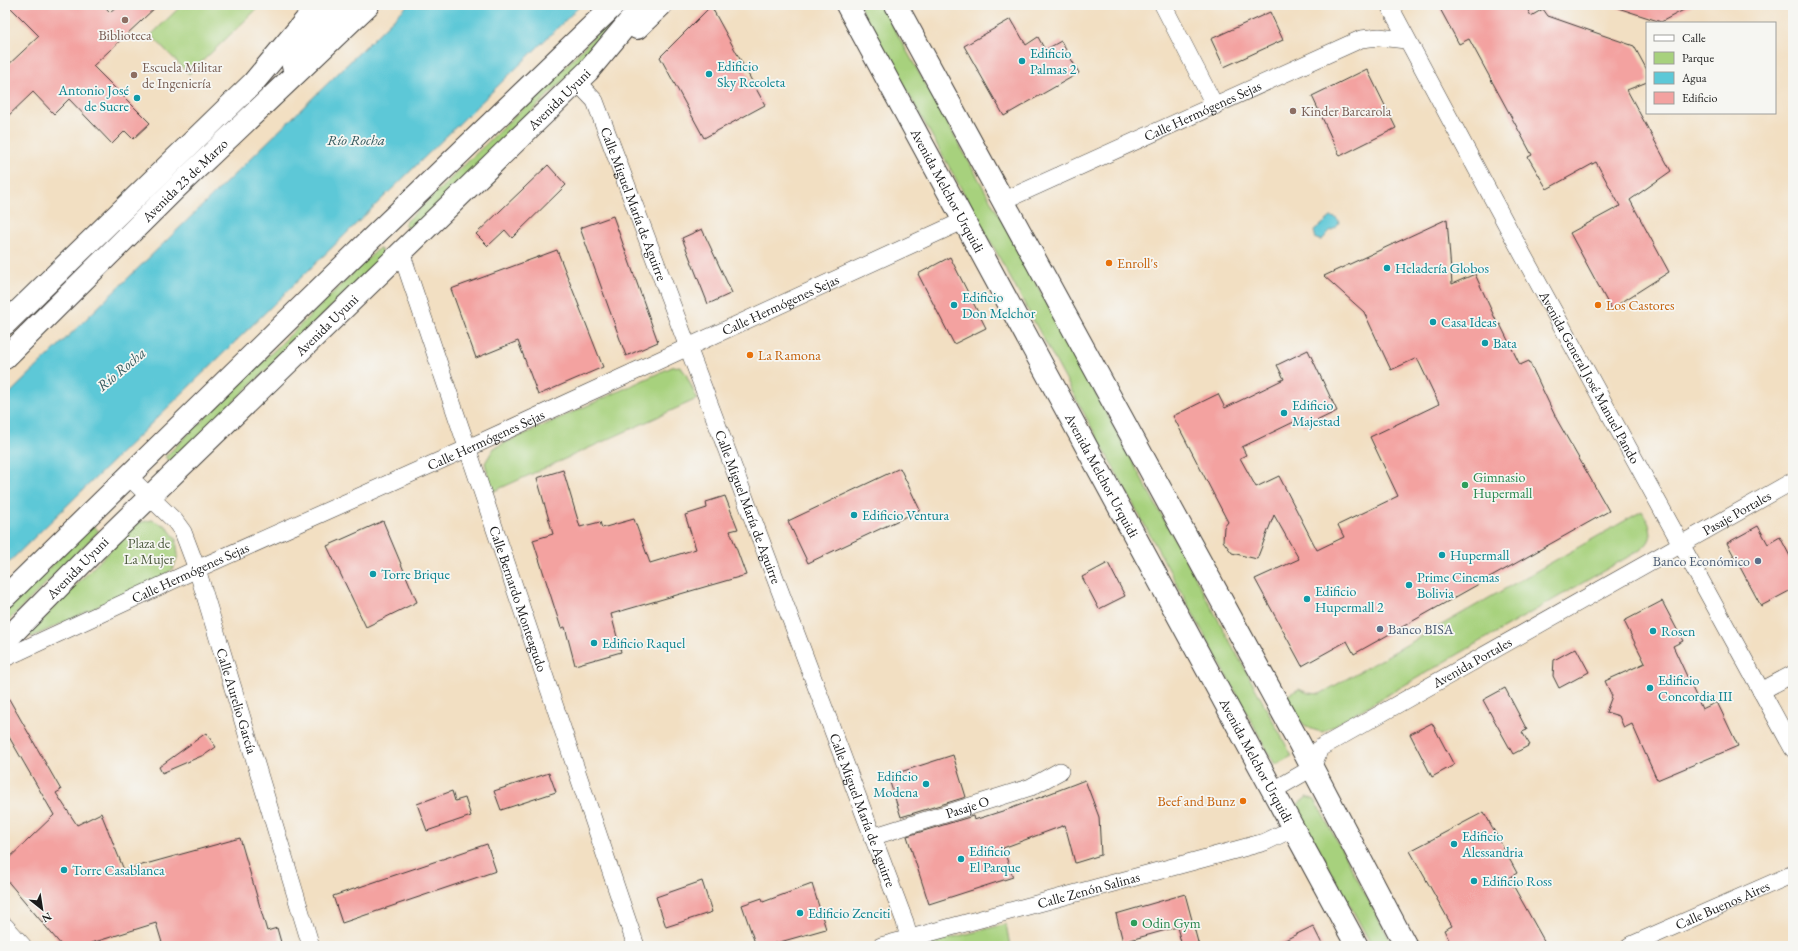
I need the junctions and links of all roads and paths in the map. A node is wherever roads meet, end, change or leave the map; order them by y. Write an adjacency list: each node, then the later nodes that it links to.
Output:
1 (322, 5): 18 (main road, Avenida 23 de Marzo)
2 (345, 5): 13 (main road)
3 (368, 5): 13 (main road, Avenida 23 de Marzo)
4 (614, 5): 22 (main road, Avenida Uyuni)
5 (643, 5): 12 (main road, Avenida Uyuni)
6 (661, 5): 12 (main road)
7 (847, 5): 16 (main road, Avenida Melchor Urquidi)
8 (896, 5): 15 (main road)
9 (1164, 5): 14 (street)
10 (1389, 5): 11 (street, Avenida General José Manuel Pando)
11 (1406, 40): 14 (street, Calle Hermógenes Sejas); 25 (street, Avenida General José Manuel Pando)
12 (582, 77): 17 (main road, Avenida Uyuni); 19 (street, Calle Miguel María de Aguirre)
13 (274, 95): 20 (main road, Avenida 23 de Marzo)
14 (1215, 106): 15 (street, Calle Hermógenes Sejas)
15 (1003, 201): 33 (main road)
16 (965, 220): 19 (street, Calle Hermógenes Sejas); 35 (main road, Avenida Melchor Urquidi)
17 (401, 252): 21 (street, Calle Bernardo Monteagudo); 24 (main road, Avenida Uyuni)
18 (5, 324)
19 (688, 347): 21 (street, Calle Hermógenes Sejas); 37 (street, Calle Miguel María de Aguirre)
20 (5, 358)
21 (466, 449): 26 (street, Calle Hermógenes Sejas); 44 (street, Calle Bernardo Monteagudo)
22 (128, 476): 24 (street, Calle Aurelio García); 27 (main road, Avenida Uyuni)
23 (1793, 481): 25 (street, Pasaje Portales)
24 (150, 496): 26 (street, Calle Aurelio García); 28 (main road, Avenida Uyuni)
25 (1681, 543): 31 (street, Avenida General José Manuel Pando); 33 (street, Avenida Portales)
26 (197, 569): 29 (street, Calle Hermógenes Sejas); 43 (street, Calle Aurelio García)
27 (5, 598)
28 (5, 641)
29 (5, 658)
30 (1793, 674): 31 (street)
31 (1761, 691): 32 (street, Avenida General José Manuel Pando)
32 (1793, 749)
33 (1312, 768): 35 (street); 46 (main road)
34 (1060, 771): 37 (street, Pasaje O)
35 (1274, 790): 36 (main road, Avenida Melchor Urquidi)
36 (1294, 828): 40 (street, Calle Zenón Salinas); 45 (main road, Avenida Melchor Urquidi)
37 (872, 838): 40 (street, Calle Miguel María de Aguirre)
38 (1793, 874): 47 (street, Calle Buenos Aires)
39 (5, 926): 42 (street)
40 (909, 939): 41 (street, Calle Zenón Salinas)
41 (887, 945)
42 (23, 946)
43 (311, 946)
44 (636, 946)
45 (1357, 946)
46 (1406, 946)
47 (1629, 946)

